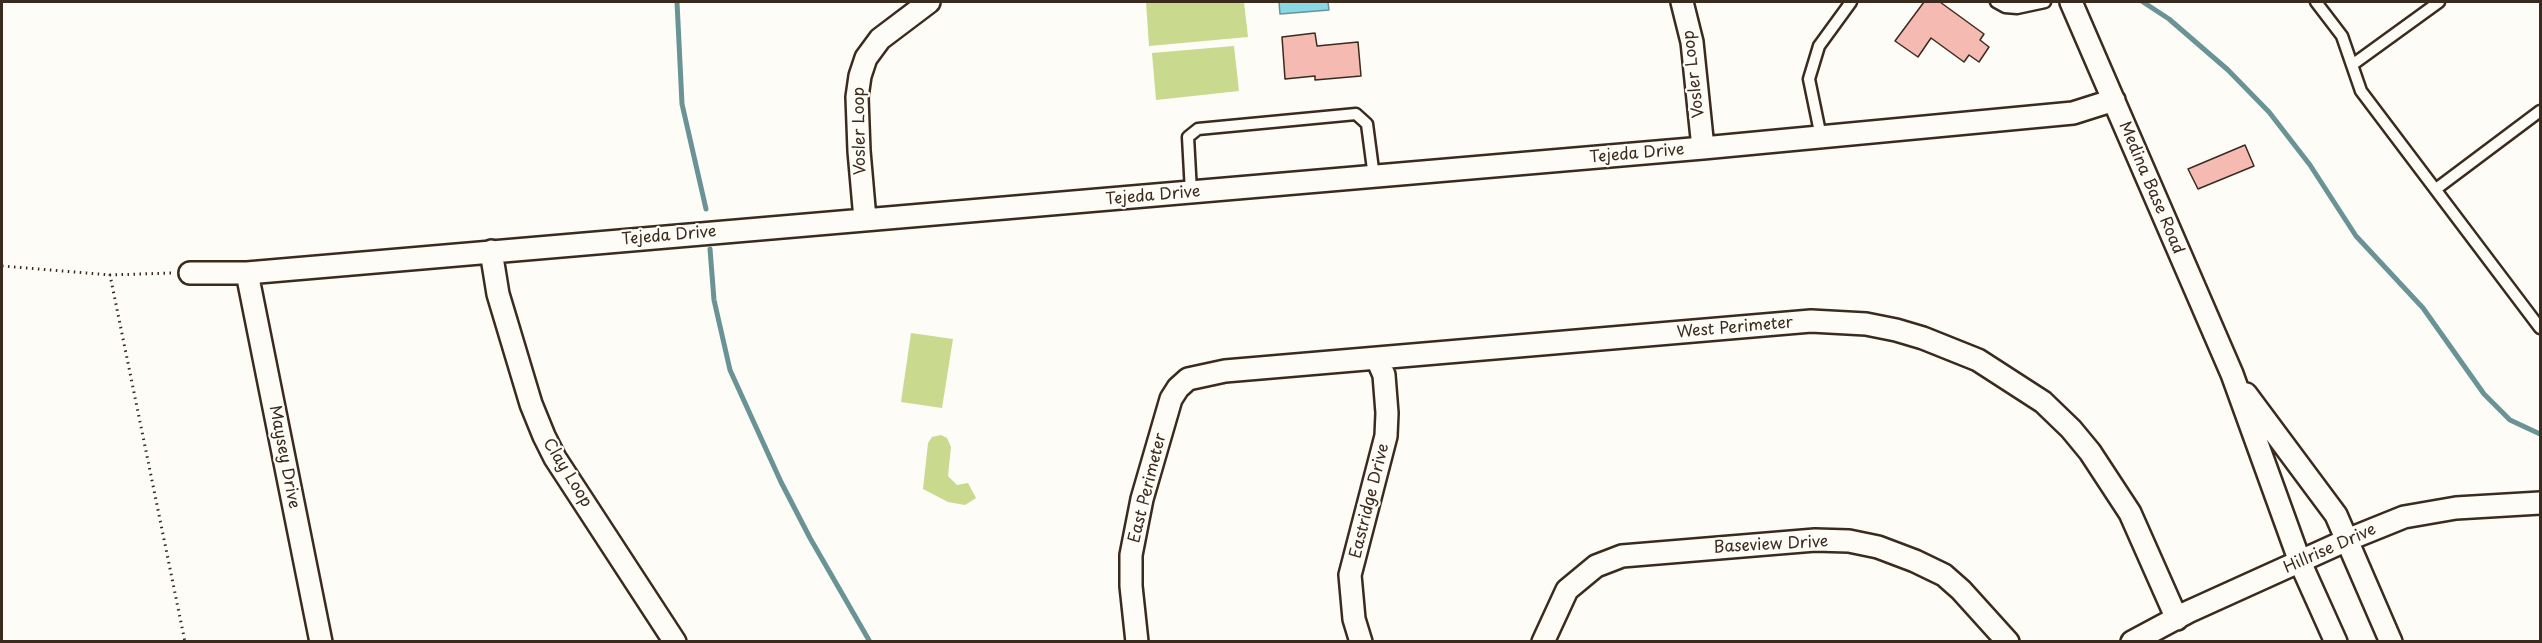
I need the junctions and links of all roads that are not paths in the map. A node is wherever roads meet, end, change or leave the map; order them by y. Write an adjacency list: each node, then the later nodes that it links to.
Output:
1 (929, 2): 17 (street, Vosler Loop)
2 (1682, 2): 13 (street, Vosler Loop)
3 (1851, 2): 12 (lane)
4 (1996, 2): 5 (lane)
5 (2045, 2)
6 (2071, 2): 10 (street, Medina Base Road)
7 (2316, 2): 9 (lane)
8 (2439, 2): 9 (lane)
9 (2352, 65): 15 (lane)
10 (2114, 100): 12 (street, Tejeda Drive); 23 (street, Medina Base Road)
11 (2541, 111): 15 (lane)
12 (1821, 137): 13 (street, Tejeda Drive)
13 (1703, 148): 14 (street, Tejeda Drive)
14 (1374, 177): 16 (street, Tejeda Drive); 16 (lane)
15 (2436, 189): 21 (lane)
16 (1191, 192): 17 (street, Tejeda Drive)
17 (865, 219): 18 (street, Tejeda Drive)
18 (491, 251): 20 (street, Tejeda Drive); 30 (street, Clay Loop)
19 (190, 273): 20 (street, Tejeda Drive)
20 (247, 273): 29 (street, Maysey Drive)
21 (2541, 328)
22 (1377, 359): 24 (street, West Perimeter); 28 (street, West Perimeter); 32 (street, Eastridge Drive)
23 (2232, 374): 26 (street, Medina Base Road); 27 (street, Medina Base Road)
24 (1169, 407): 31 (street, East Perimeter)
25 (2541, 503): 26 (street, Hillrise Drive)
26 (2347, 540): 27 (street, Hillrise Drive); 37 (street, Medina Base Road)
27 (2300, 562): 28 (street, Hillrise Drive); 36 (street, Medina Base Road)
28 (2176, 619): 35 (street, Hillrise Drive)
29 (321, 642)
30 (675, 642)
31 (1137, 642)
32 (1361, 642)
33 (1543, 642): 34 (street, Baseview Drive)
34 (2008, 642)
35 (2132, 642)
36 (2336, 642)
37 (2391, 642)

